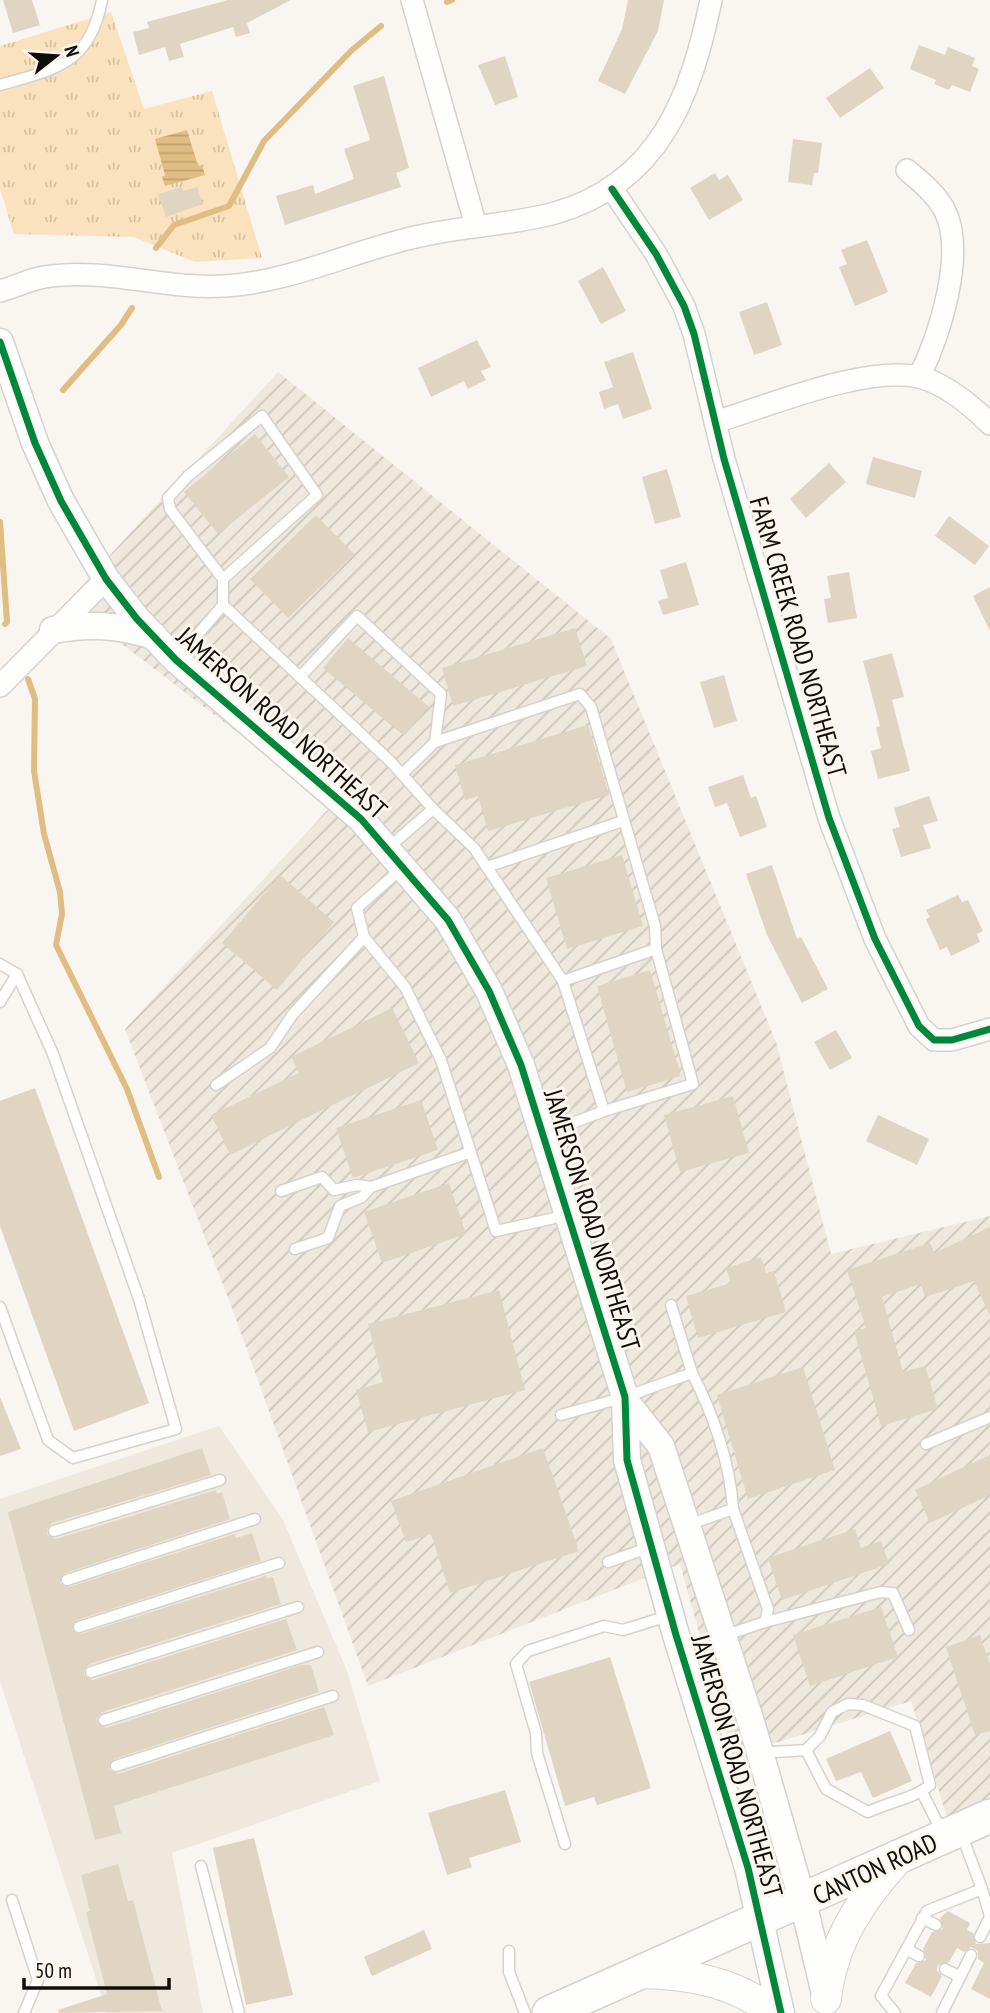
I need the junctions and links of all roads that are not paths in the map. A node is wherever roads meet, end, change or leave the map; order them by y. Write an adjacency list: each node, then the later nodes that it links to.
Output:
1 (102, 0): 4 (lane)
2 (412, 0): 7 (street)
3 (712, 0): 6 (street)
4 (0, 85)
5 (907, 170): 10 (street)
6 (612, 189): 7 (street); 11 (street, FARM CREEK ROAD NORTHEAST)
7 (477, 226): 8 (street)
8 (0, 291)
9 (0, 342): 13 (street, JAMERSON ROAD NORTHEAST)
10 (919, 377): 11 (street); 12 (street)
11 (715, 422): 33 (street, FARM CREEK ROAD NORTHEAST)
12 (990, 424)
13 (106, 579): 16 (street); 17 (street, JAMERSON ROAD NORTHEAST)
14 (223, 579): 14 (lane); 15 (lane)
15 (223, 605): 18 (lane); 19 (lane)
16 (52, 629): 17 (street); 20 (street)
17 (154, 636): 18 (street, JAMERSON ROAD NORTHEAST)
18 (176, 660): 25 (street, JAMERSON ROAD NORTHEAST)
19 (300, 677): 21 (lane); 22 (lane)
20 (0, 686)
21 (435, 741): 22 (lane); 24 (lane)
22 (402, 774): 23 (lane)
23 (433, 809): 25 (lane); 26 (lane)
24 (623, 821): 26 (lane); 28 (lane)
25 (396, 857): 27 (lane); 36 (street, JAMERSON ROAD NORTHEAST)
26 (487, 867): 31 (lane)
27 (364, 937): 34 (lane); 37 (lane)
28 (656, 949): 31 (lane); 35 (lane)
29 (0, 964): 30 (lane)
30 (17, 974): 32 (lane); 43 (lane)
31 (564, 981): 35 (lane)
32 (0, 1002)
33 (990, 1029)
34 (216, 1085)
35 (604, 1111): 36 (lane)
36 (544, 1134): 40 (street, JAMERSON ROAD NORTHEAST)
37 (468, 1153): 38 (lane); 40 (lane)
38 (371, 1187): 39 (lane); 41 (lane)
39 (281, 1191)
40 (569, 1215): 45 (street, JAMERSON ROAD NORTHEAST)
41 (295, 1249)
42 (671, 1305): 44 (lane)
43 (0, 1307)
44 (692, 1373): 45 (lane); 50 (lane)
45 (626, 1400): 46 (lane); 52 (street, JAMERSON ROAD NORTHEAST); 54 (street, JAMERSON ROAD NORTHEAST)
46 (561, 1415)
47 (990, 1417): 48 (lane)
48 (926, 1444)
49 (220, 1480): 53 (lane)
50 (733, 1508): 52 (lane); 60 (lane)
51 (255, 1519): 57 (lane)
52 (687, 1525): 63 (street, JAMERSON ROAD NORTHEAST)
53 (54, 1531)
54 (651, 1548): 55 (lane); 59 (street, JAMERSON ROAD NORTHEAST)
55 (608, 1562)
56 (279, 1563): 61 (lane)
57 (67, 1580)
58 (298, 1607): 65 (lane)
59 (671, 1615): 74 (lane); 82 (street, JAMERSON ROAD NORTHEAST)
60 (765, 1622): 62 (lane); 63 (lane)
61 (79, 1627)
62 (909, 1630)
63 (723, 1636): 69 (street, JAMERSON ROAD NORTHEAST)
64 (318, 1652): 67 (lane)
65 (91, 1672)
66 (332, 1696): 70 (lane)
67 (104, 1720)
68 (806, 1750): 69 (lane); 71 (lane); 71 (lane)
69 (760, 1753): 79 (street, JAMERSON ROAD NORTHEAST)
70 (116, 1766)
71 (922, 1792): 73 (lane)
72 (990, 1816): 73 (main road, CANTON ROAD)
73 (952, 1834): 75 (main road, CANTON ROAD); 77 (lane)
74 (565, 1844)
75 (899, 1858): 79 (main road, CANTON ROAD); 92 (main road)
76 (201, 1866): 94 (lane)
77 (982, 1889): 80 (lane); 81 (lane)
78 (12, 1900): 93 (lane)
79 (803, 1902): 82 (main road, CANTON ROAD); 92 (street, JAMERSON ROAD NORTHEAST)
80 (990, 1917): 84 (lane)
81 (922, 1919): 83 (lane); 85 (lane)
82 (760, 1921): 90 (main road, CANTON ROAD); 98 (street, JAMERSON ROAD NORTHEAST)
83 (936, 1925)
84 (981, 1937)
85 (906, 1949): 88 (lane); 99 (lane)
86 (509, 1951): 95 (lane)
87 (971, 1955): 91 (lane)
88 (919, 1956)
89 (945, 1969): 91 (lane)
90 (641, 1973): 96 (main road, CANTON ROAD); 97 (main road)
91 (960, 1977): 100 (lane)
92 (828, 2006)
93 (24, 2013)
94 (239, 2013)
95 (525, 2013)
96 (549, 2013)
97 (774, 2013)
98 (781, 2013)
99 (895, 2013)
100 (942, 2013)

